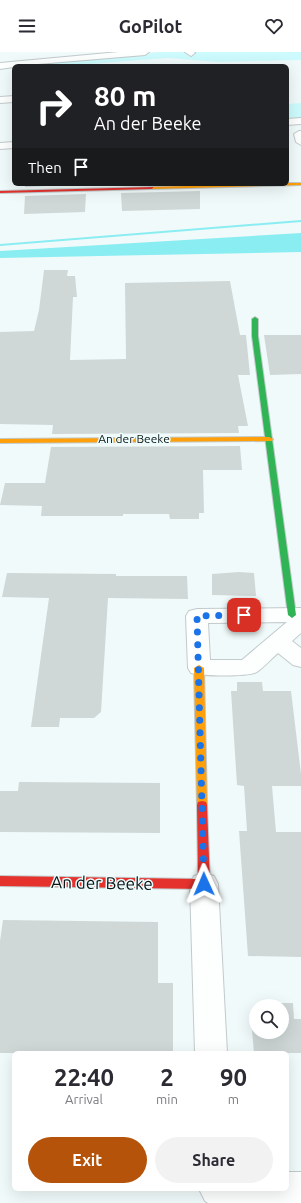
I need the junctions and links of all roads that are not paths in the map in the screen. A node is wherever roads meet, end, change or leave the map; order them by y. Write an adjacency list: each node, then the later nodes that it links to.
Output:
1 (145, 52): 2 (street)
2 (21, 64)
3 (12, 65): 4 (street)
4 (0, 66)
5 (12, 99): 6 (street)
6 (0, 100)
7 (301, 121): 8 (street)
8 (289, 122)
9 (12, 144): 10 (street)
10 (0, 146)
11 (289, 184): 12 (street)
12 (301, 184)
13 (226, 186): 14 (street)
14 (0, 192)
15 (255, 319): 16 (street)
16 (269, 439): 17 (street, An der Beeke); 18 (street)
17 (0, 441)
18 (298, 617): 19 (street); 21 (street)
19 (278, 642): 20 (street); 21 (street)
20 (301, 660)
21 (199, 668): 23 (street)
22 (0, 881): 23 (street, An der Beeke)
23 (204, 884): 24 (street)
24 (211, 1051)
25 (289, 1190): 26 (street)
26 (301, 1190)
27 (217, 1191): 28 (street)
28 (217, 1203)

